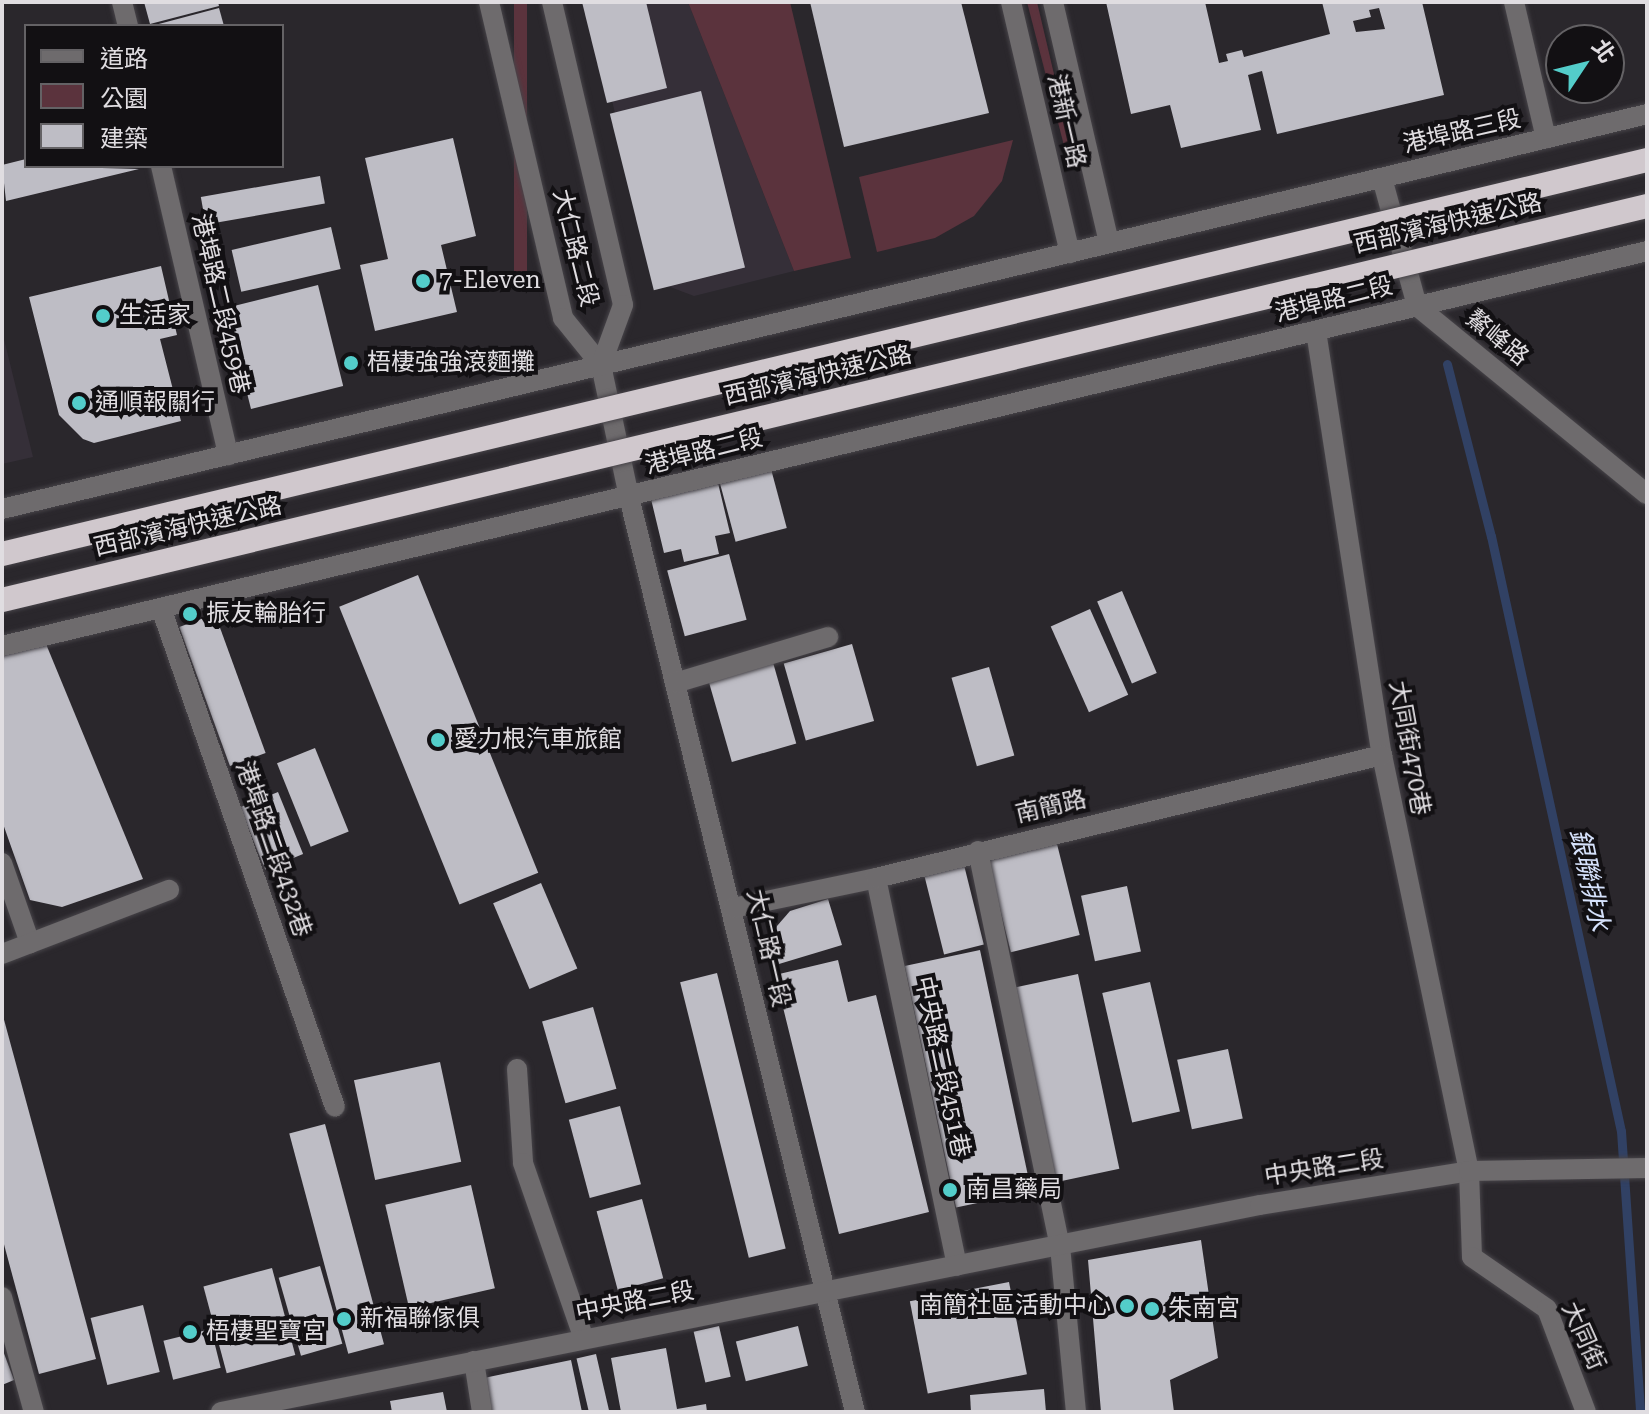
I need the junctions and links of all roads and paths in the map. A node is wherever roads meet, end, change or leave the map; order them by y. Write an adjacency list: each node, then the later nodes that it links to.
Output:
1 (122, 2): 7 (street)
2 (489, 2): 19 (street, 大仁路二段)
3 (552, 2): 19 (street, 大仁路二段)
4 (1011, 2): 16 (street, 港新一路)
5 (1053, 2): 14 (street, 港新一路)
6 (1514, 2): 9 (street)
7 (128, 24)
8 (1647, 114): 9 (street, 港埠路三段)
9 (1546, 138): 12 (street, 港埠路三段)
10 (1647, 160): 24 (highway, 西部濱海快速公路, bridge)
11 (161, 168): 20 (street, 港埠路二段459巷)
12 (1382, 178): 14 (street); 17 (street)
13 (1647, 206): 25 (highway, 西部濱海快速公路, bridge)
14 (1109, 243): 16 (street)
15 (1647, 251): 17 (street)
16 (1070, 253): 19 (street)
17 (1417, 306): 18 (street, 港埠路二段); 21 (street, 鰲峰路)
18 (1316, 331): 22 (street, 港埠路二段); 30 (street, 大同街470巷)
19 (601, 365): 20 (street); 22 (street, 大仁路一段)
20 (228, 455): 23 (street)
21 (1647, 494)
22 (629, 497): 26 (street, 港埠路二段); 29 (street, 大仁路一段)
23 (2, 509)
24 (2, 554)
25 (2, 600)
26 (161, 608): 28 (street, 港埠路二段); 39 (street, 港埠路二段432巷)
27 (828, 637): 29 (street)
28 (2, 646)
29 (675, 683): 35 (street, 大仁路一段)
30 (1382, 755): 31 (street, 南簡路); 41 (street, 大同街470巷)
31 (978, 851): 33 (street, 南簡路); 42 (street)
32 (2, 863): 36 (street)
33 (876, 878): 35 (street, 南簡路); 43 (street, 中央路二段451巷)
34 (169, 890): 36 (street)
35 (733, 908): 44 (street, 大仁路一段)
36 (30, 943): 37 (street)
37 (2, 954)
38 (517, 1069): 46 (street)
39 (335, 1107)
40 (1642, 1168): 41 (street, 中央路二段)
41 (1469, 1171): 42 (street, 中央路二段); 53 (street, 大同街)
42 (1060, 1246): 43 (street, 中央路二段); 52 (street)
43 (957, 1266): 44 (street, 中央路二段)
44 (822, 1292): 46 (street, 中央路二段); 51 (street, 大仁路一段)
45 (2, 1297): 48 (street)
46 (584, 1339): 47 (street, 中央路二段)
47 (474, 1361): 49 (street, 中央路二段); 50 (street)
48 (34, 1412)
49 (221, 1412)
50 (482, 1412)
51 (855, 1412)
52 (1076, 1412)
53 (1586, 1412)

